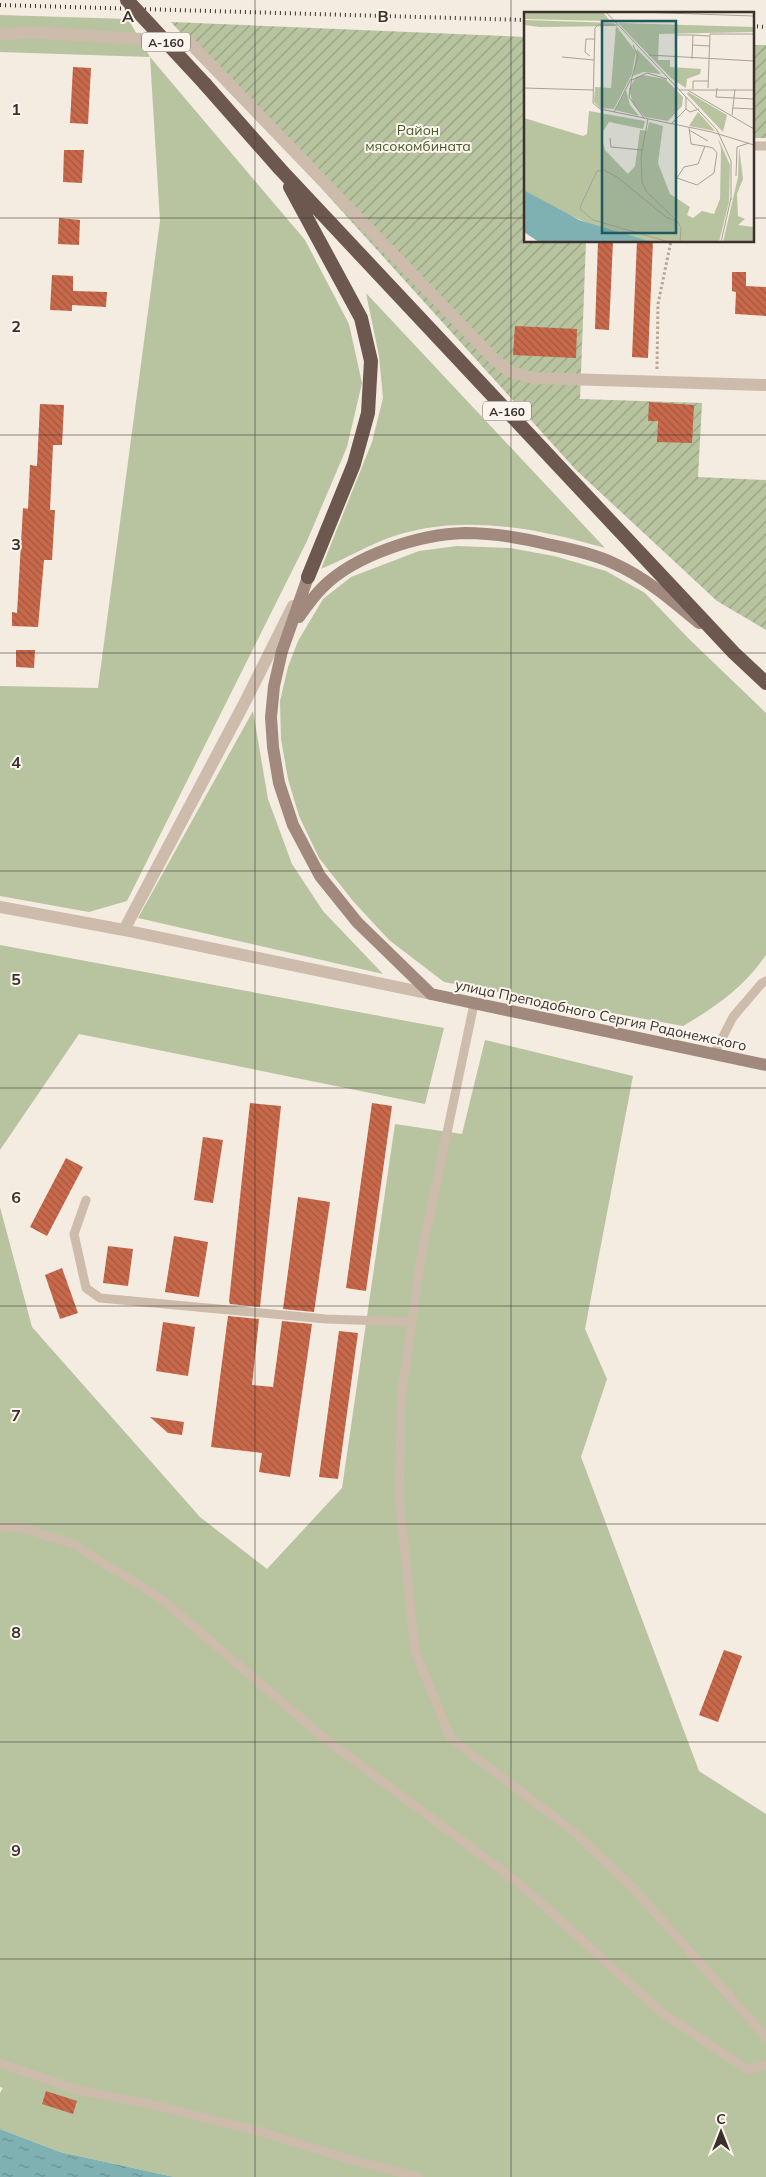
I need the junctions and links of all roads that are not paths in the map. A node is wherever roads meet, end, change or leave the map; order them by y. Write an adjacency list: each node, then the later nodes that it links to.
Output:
1 (127, 0): 3 (highway, А-160, bridge)
2 (0, 35): 4 (street)
3 (280, 168): 5 (highway); 8 (highway, А-160)
4 (766, 385)
5 (308, 577): 6 (main road); 10 (street)
6 (291, 630): 7 (main road); 8 (main road)
7 (282, 651): 10 (street); 14 (main road)
8 (734, 653): 9 (highway, А-160)
9 (766, 683)
10 (246, 700): 12 (street)
11 (0, 907): 12 (street)
12 (124, 930): 14 (street)
13 (766, 981): 16 (lane)
14 (431, 994): 15 (main road, улица Преподобного Сергия Радонежского)
15 (474, 1004): 16 (main road, улица Преподобного Сергия Радонежского); 19 (lane)
16 (714, 1054): 17 (main road, улица Преподобного Сергия Радонежского)
17 (766, 1065)
18 (86, 1200): 19 (lane)
19 (412, 1322): 21 (lane)
20 (0, 1527): 23 (lane)
21 (766, 2038)
22 (0, 2063): 24 (lane)
23 (766, 2065)
24 (419, 2177)

